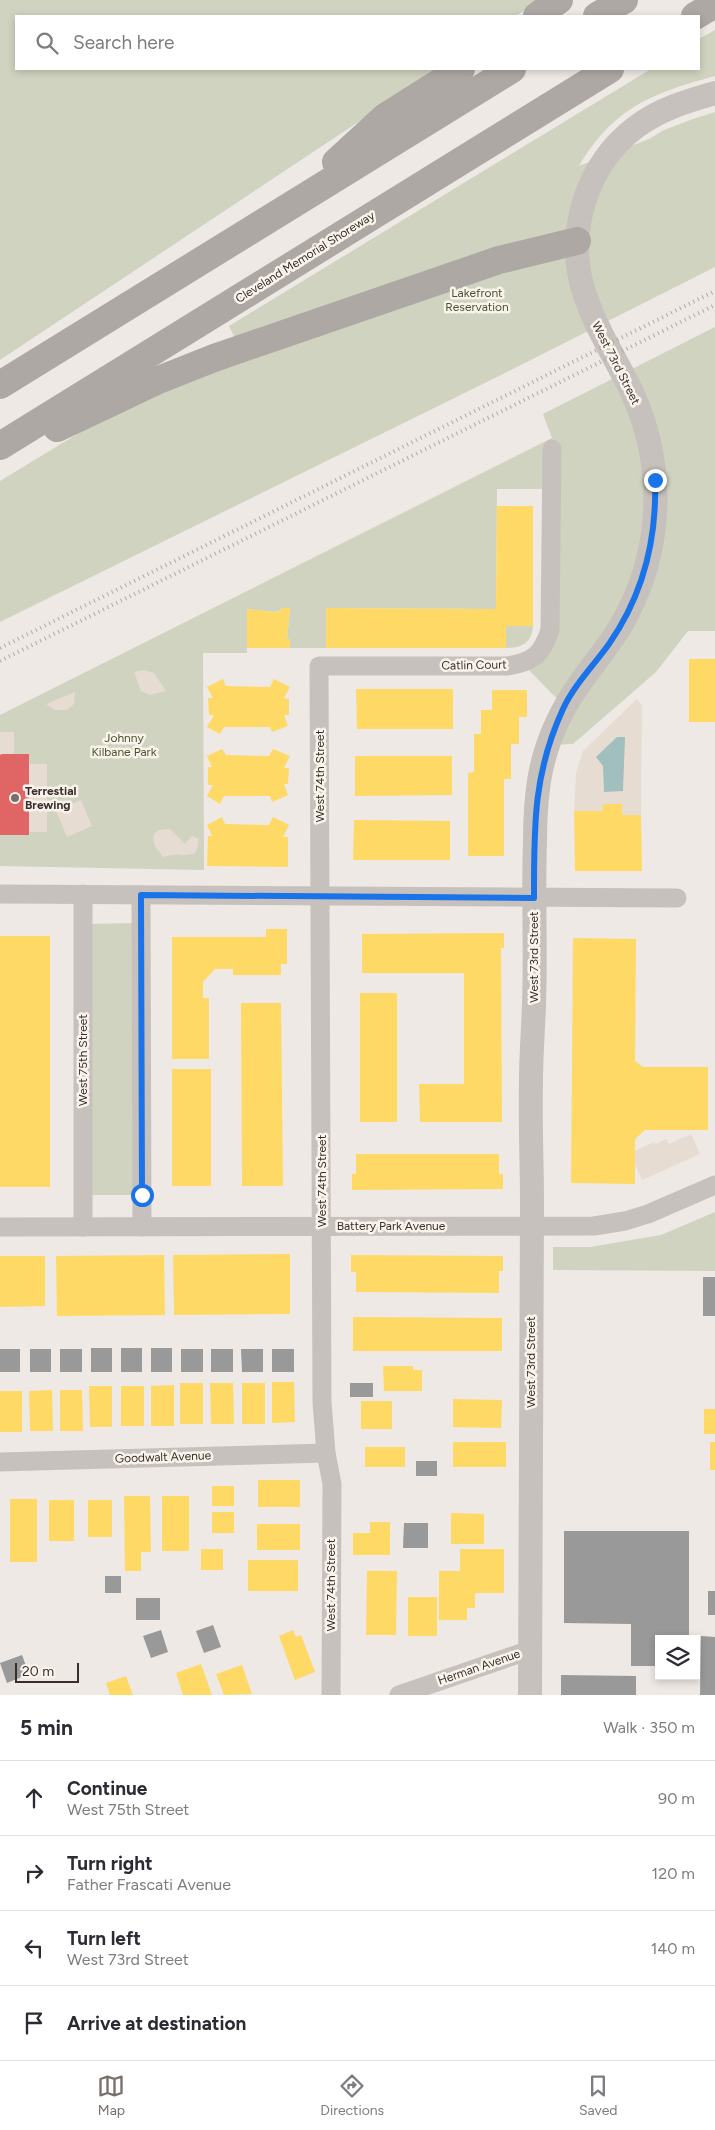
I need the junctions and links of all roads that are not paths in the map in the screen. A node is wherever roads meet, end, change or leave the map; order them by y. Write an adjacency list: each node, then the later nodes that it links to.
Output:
1 (559, 0): 4 (highway)
2 (624, 0): 5 (highway)
3 (715, 4): 6 (highway)
4 (538, 15)
5 (599, 15)
6 (697, 15)
7 (459, 70): 11 (highway)
8 (510, 70): 11 (highway)
9 (608, 70): 14 (highway, Cleveland Memorial Shoreway)
10 (715, 93): 12 (street, West 73rd Street)
11 (288, 206): 13 (highway)
12 (577, 241): 16 (highway); 22 (street, West 73rd Street)
13 (0, 385)
14 (0, 446)
15 (552, 449): 17 (street, Catlin Court)
16 (0, 455)
17 (319, 666): 21 (street, West 74th Street)
18 (0, 894): 19 (street)
19 (83, 894): 20 (street); 28 (street, West 75th Street)
20 (141, 895): 21 (street); 29 (street)
21 (320, 896): 22 (street); 25 (street, West 74th Street)
22 (534, 898): 23 (street); 26 (street, West 73rd Street)
23 (677, 898)
24 (715, 1185): 26 (street, Battery Park Avenue)
25 (322, 1226): 26 (street, Battery Park Avenue); 29 (street, Battery Park Avenue); 30 (street, West 74th Street)
26 (532, 1226): 32 (street, West 73rd Street)
27 (0, 1227): 28 (street, Battery Park Avenue)
28 (84, 1227): 29 (street, Battery Park Avenue)
29 (142, 1227)
30 (326, 1453): 31 (street, Goodwalt Avenue); 33 (street, West 74th Street)
31 (0, 1462)
32 (530, 1650): 34 (street, Herman Avenue); 35 (street, West 73rd Street)
33 (331, 1695)
34 (399, 1695)
35 (530, 1695)

